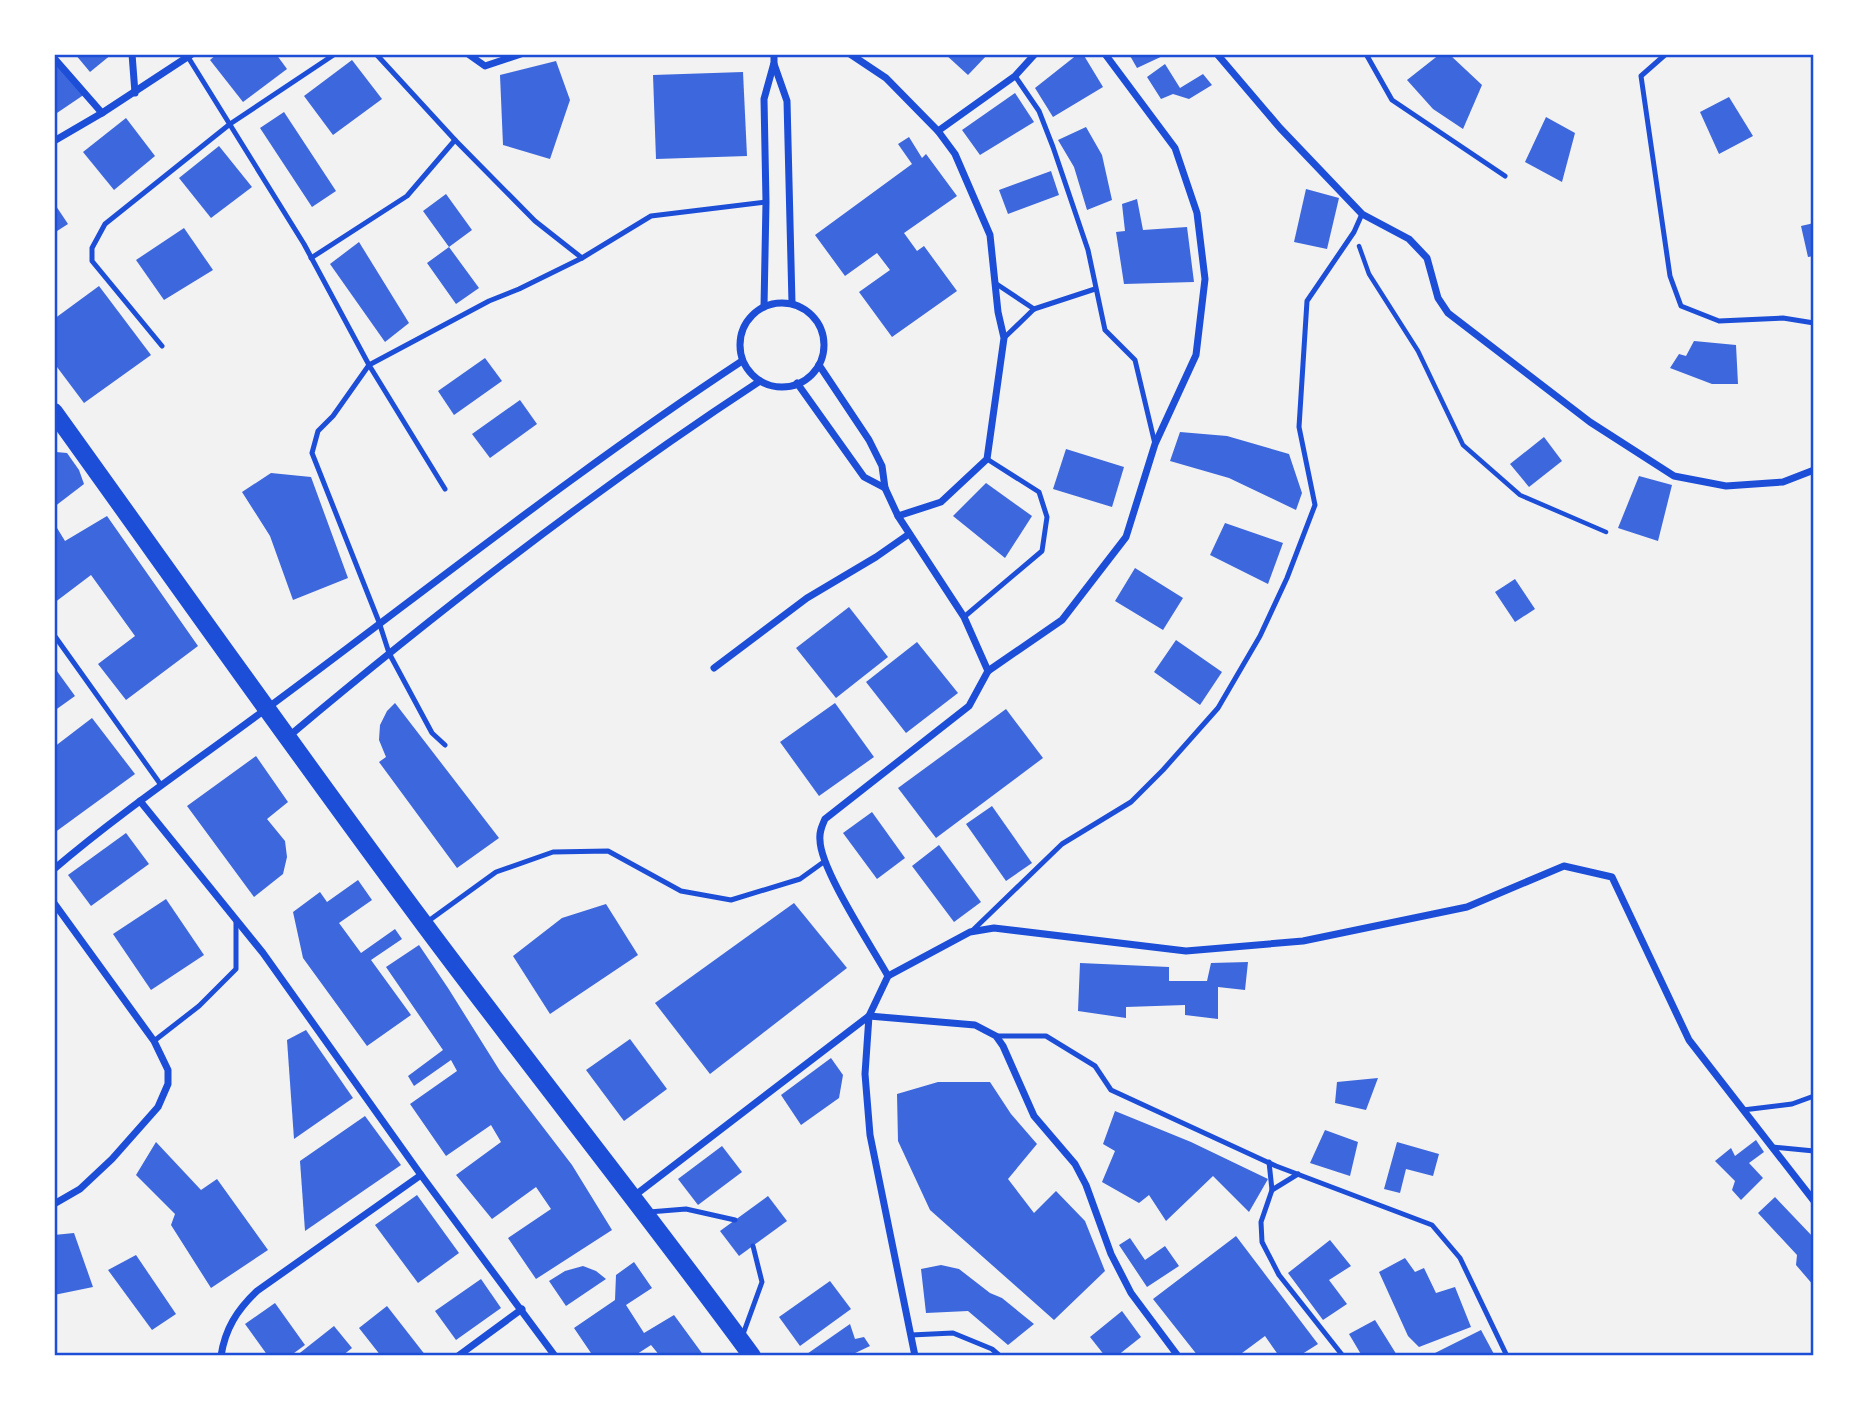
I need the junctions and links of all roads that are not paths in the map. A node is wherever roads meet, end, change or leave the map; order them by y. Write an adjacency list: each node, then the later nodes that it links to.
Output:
1 (132, 54): 16 (street)
2 (335, 54): 18 (lane)
3 (376, 54): 20 (lane)
4 (468, 54): 5 (street)
5 (521, 54)
6 (850, 54): 19 (street)
7 (1035, 54): 15 (street)
8 (1105, 54): 41 (street)
9 (1217, 54): 24 (street)
10 (1366, 54): 22 (lane)
11 (1666, 54): 32 (lane)
12 (190, 56): 16 (street); 18 (lane)
13 (54, 58): 17 (street)
14 (774, 59): 23 (street); 29 (street)
15 (1016, 76): 19 (street); 28 (lane)
16 (135, 93): 17 (street)
17 (102, 114): 21 (street)
18 (230, 124): 25 (lane); 34 (lane)
19 (938, 131): 27 (street)
20 (455, 140): 25 (lane); 26 (lane)
21 (54, 141)
22 (1505, 176)
23 (766, 202): 26 (lane); 30 (street)
24 (1362, 214): 43 (street); 64 (lane)
25 (312, 258): 36 (lane)
26 (582, 258): 36 (lane)
27 (995, 283): 31 (lane); 33 (street)
28 (1095, 289): 31 (lane); 41 (lane)
29 (792, 303): 30 (street); 37 (street)
30 (764, 307): 35 (street)
31 (1034, 309): 33 (lane)
32 (1814, 323)
33 (1004, 338): 42 (street)
34 (162, 346)
35 (742, 361): 38 (street); 49 (street)
36 (369, 365): 45 (lane); 49 (lane)
37 (819, 365): 39 (street); 44 (street)
38 (760, 381): 39 (street); 51 (street)
39 (797, 383): 44 (street)
40 (54, 412): 54 (main road)
41 (1155, 444): 53 (street)
42 (988, 459): 46 (street); 48 (lane)
43 (1814, 470)
44 (885, 488): 46 (street)
45 (445, 489)
46 (898, 516): 47 (street)
47 (909, 534): 48 (street); 52 (street)
48 (964, 617): 53 (street)
49 (379, 622): 51 (lane); 54 (street)
50 (54, 635): 57 (lane)
51 (389, 653): 55 (street); 56 (lane)
52 (714, 668)
53 (988, 671): 59 (street)
54 (267, 709): 55 (main road); 57 (street)
55 (288, 738): 63 (main road)
56 (445, 745)
57 (161, 785): 58 (street)
58 (140, 801): 60 (street); 62 (street)
59 (825, 862): 63 (lane); 65 (street)
60 (54, 869)
61 (54, 904): 68 (street)
62 (236, 920): 68 (lane); 75 (street)
63 (424, 924): 77 (main road)
64 (970, 932): 65 (street); 70 (street)
65 (888, 976): 66 (street)
66 (869, 1016): 67 (street); 77 (street); 84 (street)
67 (996, 1036): 73 (lane); 92 (street)
68 (154, 1041): 79 (street)
69 (1814, 1096): 70 (lane)
70 (1743, 1110): 71 (street)
71 (1772, 1147): 72 (lane); 78 (street)
72 (1814, 1151)
73 (1269, 1162): 74 (lane); 76 (lane)
74 (1298, 1174): 76 (lane); 94 (lane)
75 (421, 1175): 83 (street); 86 (street)
76 (1272, 1189): 93 (lane)
77 (633, 1197): 80 (main road)
78 (1814, 1201)
79 (54, 1204)
80 (646, 1212): 81 (lane); 85 (main road)
81 (735, 1220)
82 (753, 1246): 85 (lane)
83 (522, 1310): 87 (street); 88 (street)
84 (911, 1335): 90 (street); 91 (lane)
85 (740, 1340): 89 (main road)
86 (221, 1356)
87 (458, 1356)
88 (555, 1356)
89 (752, 1356)
90 (915, 1356)
91 (1000, 1356)
92 (1178, 1356)
93 (1343, 1356)
94 (1507, 1356)

